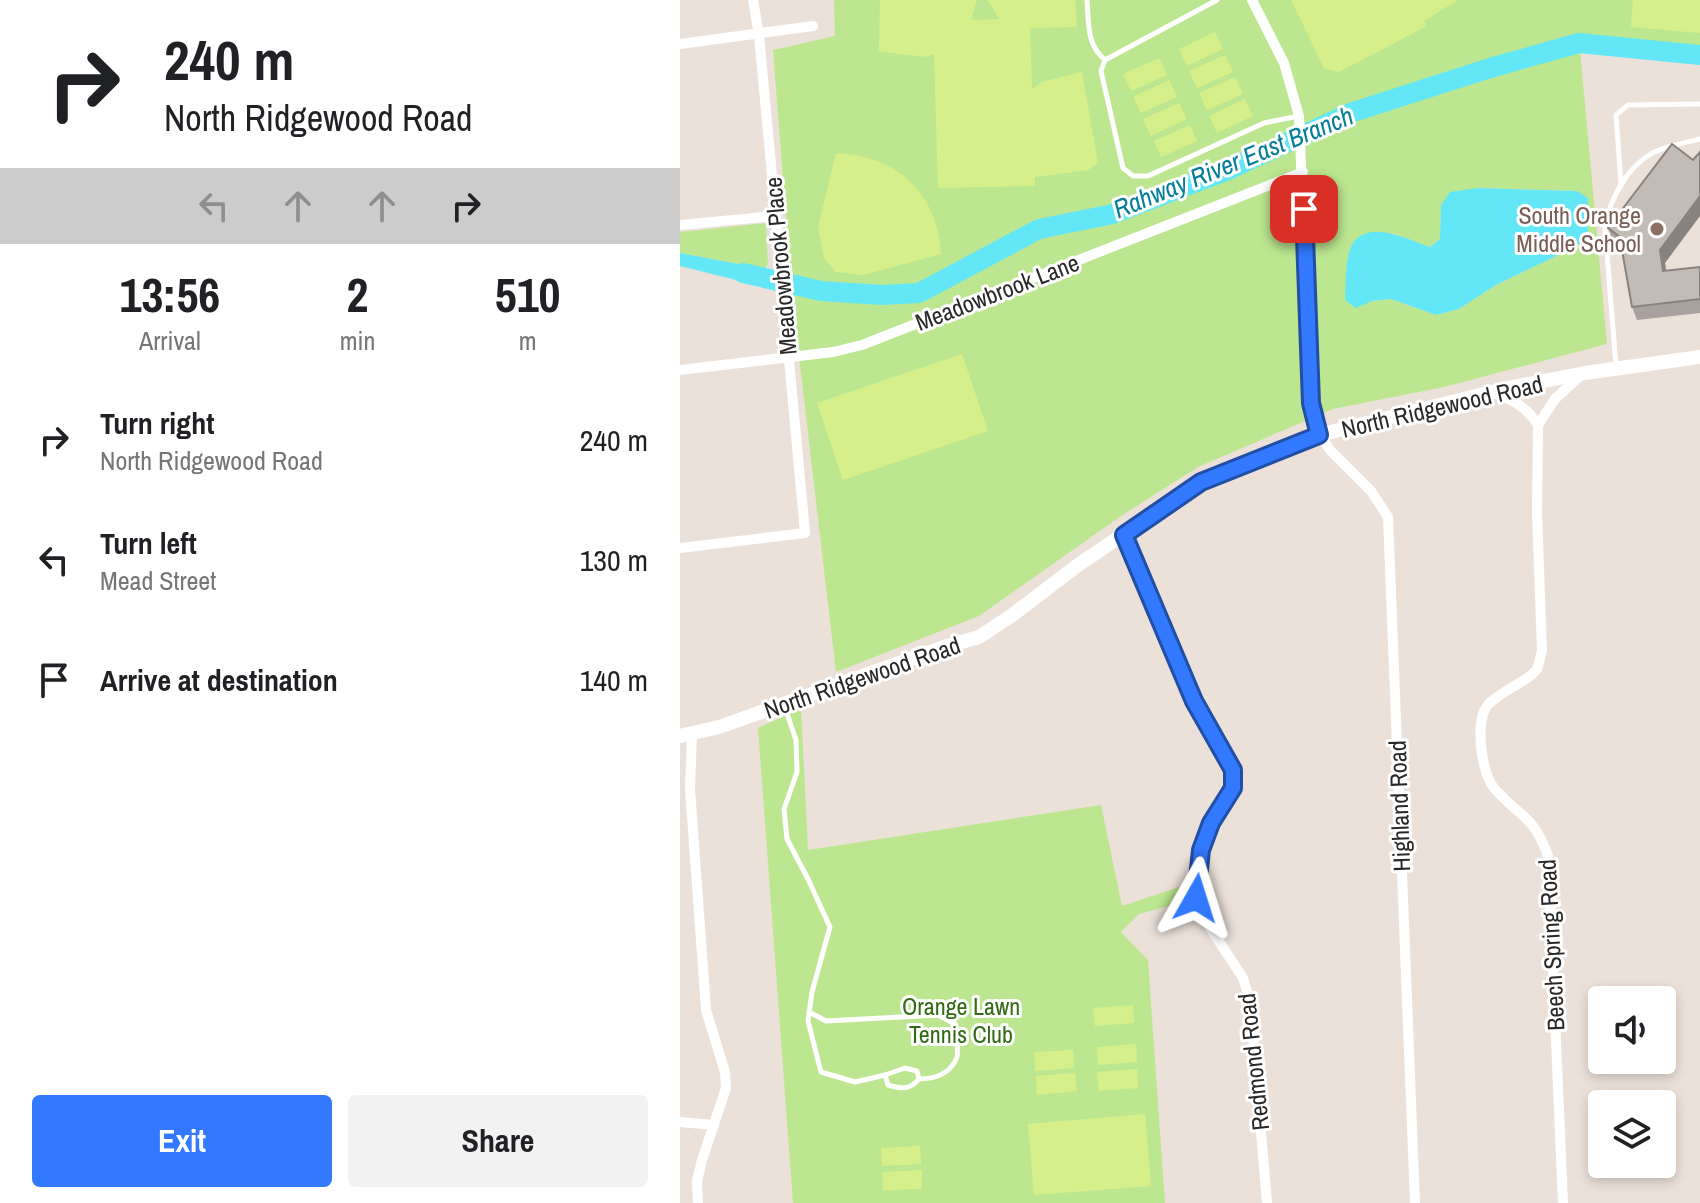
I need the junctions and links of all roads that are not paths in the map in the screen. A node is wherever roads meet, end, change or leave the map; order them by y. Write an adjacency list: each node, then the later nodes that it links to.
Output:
1 (753, 0): 6 (street, Meadowbrook Place)
2 (1087, 0): 8 (lane)
3 (1217, 0): 8 (lane)
4 (1252, 0): 10 (street)
5 (813, 26): 6 (street)
6 (759, 35): 7 (street); 14 (street, Meadowbrook Place)
7 (680, 44)
8 (1105, 60): 10 (lane)
9 (1700, 104): 13 (lane)
10 (1300, 121): 12 (street)
11 (1700, 139): 13 (lane)
12 (1303, 172): 16 (street, Meadowbrook Lane); 23 (street)
13 (1621, 184): 18 (lane)
14 (775, 216): 15 (street); 16 (street, Meadowbrook Place)
15 (680, 225)
16 (789, 357): 19 (street, Meadowbrook Lane); 25 (street, Meadowbrook Place)
17 (1700, 357): 18 (street, North Ridgewood Road)
18 (1616, 368): 20 (street, North Ridgewood Road)
19 (680, 370)
20 (1585, 373): 21 (street, North Ridgewood Road); 22 (street)
21 (1492, 393): 22 (street); 23 (street, North Ridgewood Road)
22 (1538, 425): 36 (street, Beech Spring Road)
23 (1319, 435): 24 (street, North Ridgewood Road); 35 (street, Highland Road)
24 (1124, 535): 26 (street, North Ridgewood Road); 34 (street, Redmond Road)
25 (680, 548)
26 (784, 704): 27 (street, North Ridgewood Road); 28 (lane)
27 (686, 735): 32 (street)
28 (809, 1012): 29 (lane); 30 (lane)
29 (885, 1075): 30 (lane); 30 (lane)
30 (919, 1079)
31 (680, 1122): 32 (street)
32 (714, 1125): 33 (street)
33 (698, 1203)
34 (1267, 1203)
35 (1415, 1203)
36 (1563, 1203)

